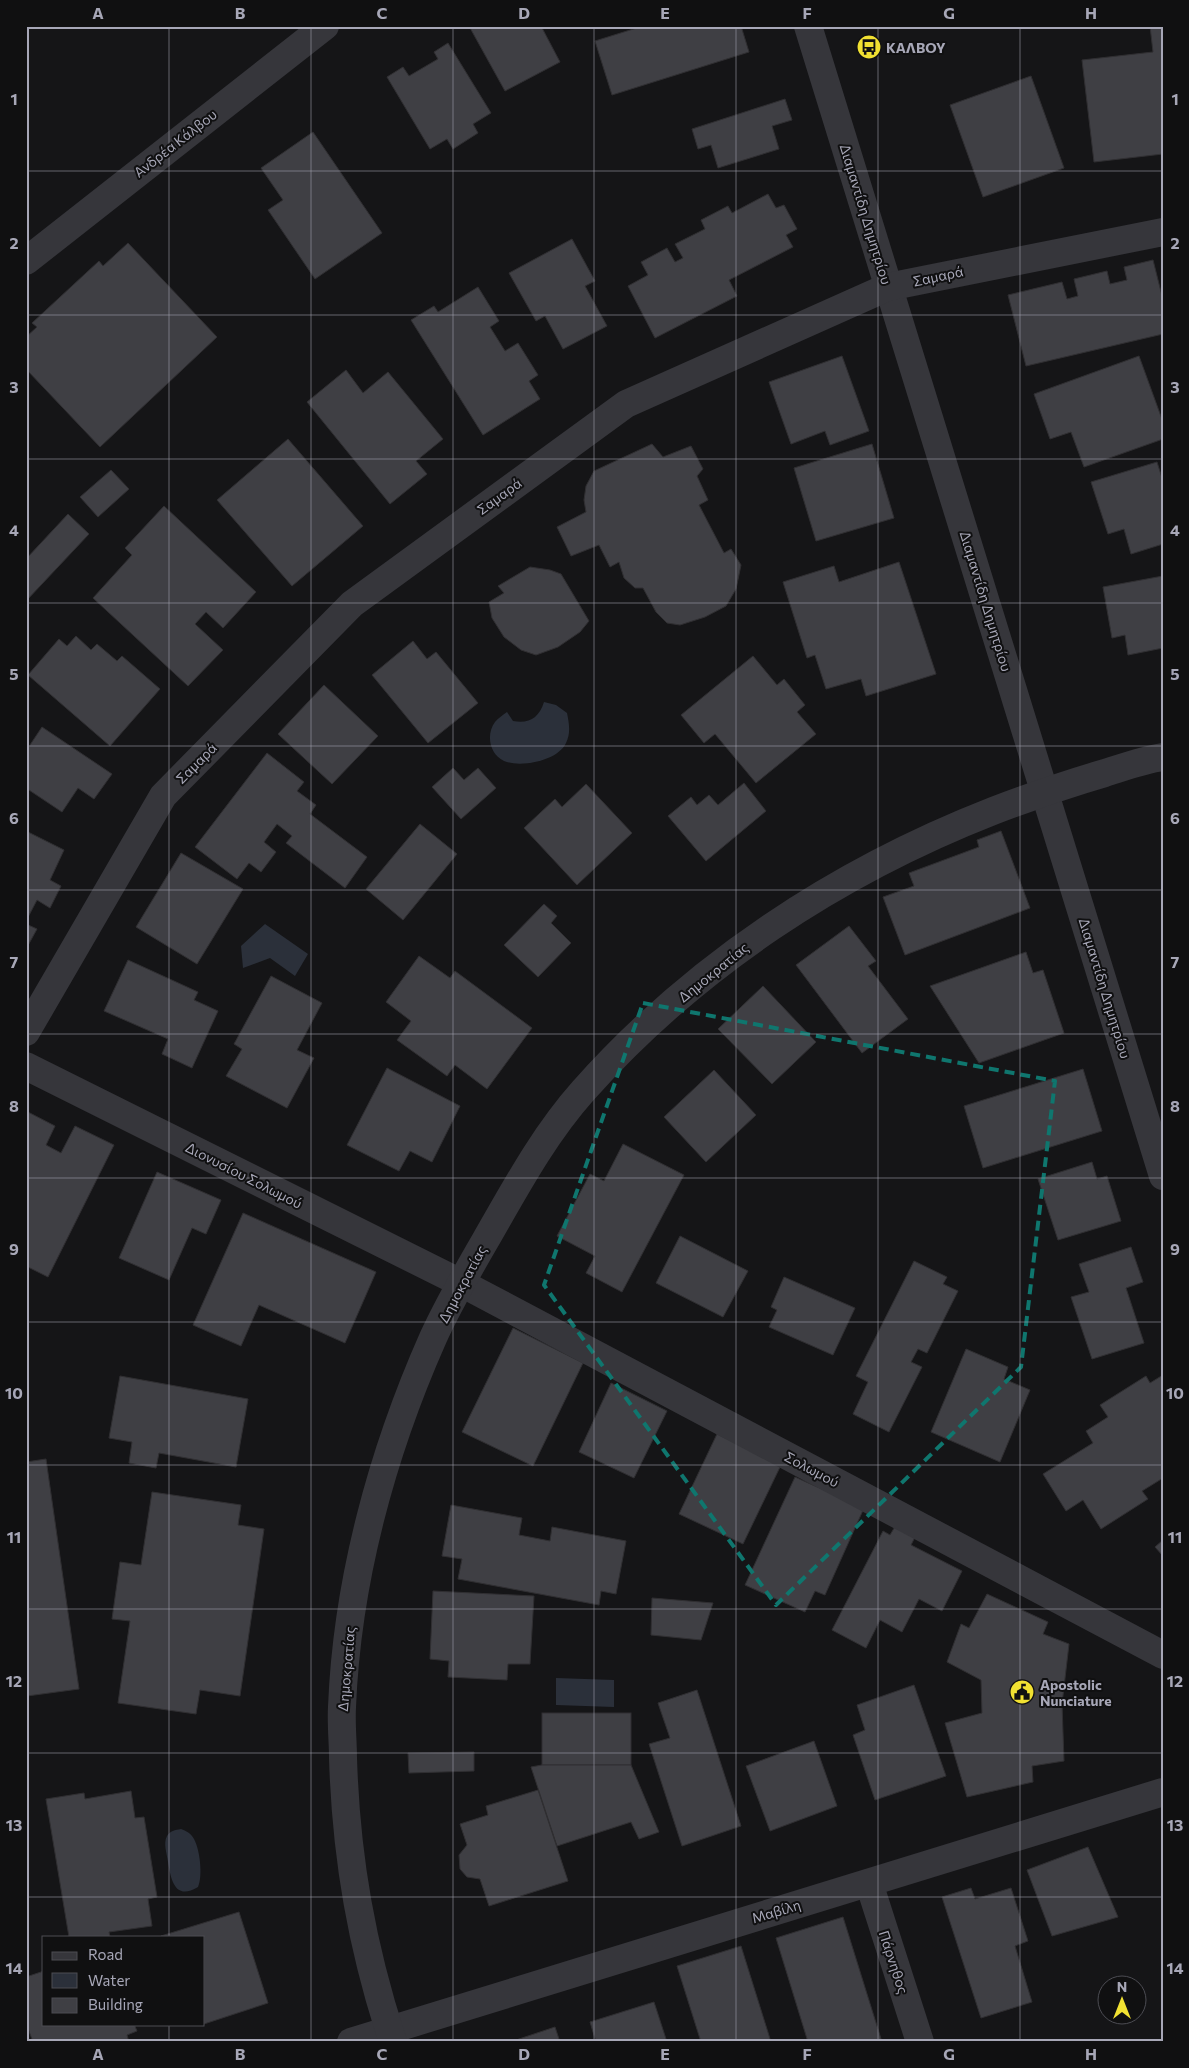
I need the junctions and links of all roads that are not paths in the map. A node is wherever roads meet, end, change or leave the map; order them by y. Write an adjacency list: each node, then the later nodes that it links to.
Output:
1 (325, 26): 4 (street, Ανδρέα Κάλβου)
2 (808, 26): 5 (street, Διαμαντίδη Δημητρίου)
3 (1163, 232): 5 (street, Σαμαρά)
4 (26, 261)
5 (888, 287): 7 (street, Διαμαντίδη Δημητρίου); 8 (street, Σαμαρά)
6 (1163, 757): 7 (street, Δημοκρατίας)
7 (1044, 791): 10 (street, Διαμαντίδη Δημητρίου); 11 (street, Δημοκρατίας)
8 (26, 1032)
9 (26, 1066): 11 (street, Διονυσίου Σολωμού)
10 (1163, 1176)
11 (461, 1284): 12 (street, Σολωμού); 15 (street, Δημοκρατίας)
12 (1163, 1655)
13 (1163, 1792): 14 (street, Μαβίλη)
14 (869, 1883): 15 (street, Μαβίλη); 17 (street, Πάρνηθος)
15 (391, 2036): 16 (street, Μαβίλη)
16 (351, 2042)
17 (920, 2042)

